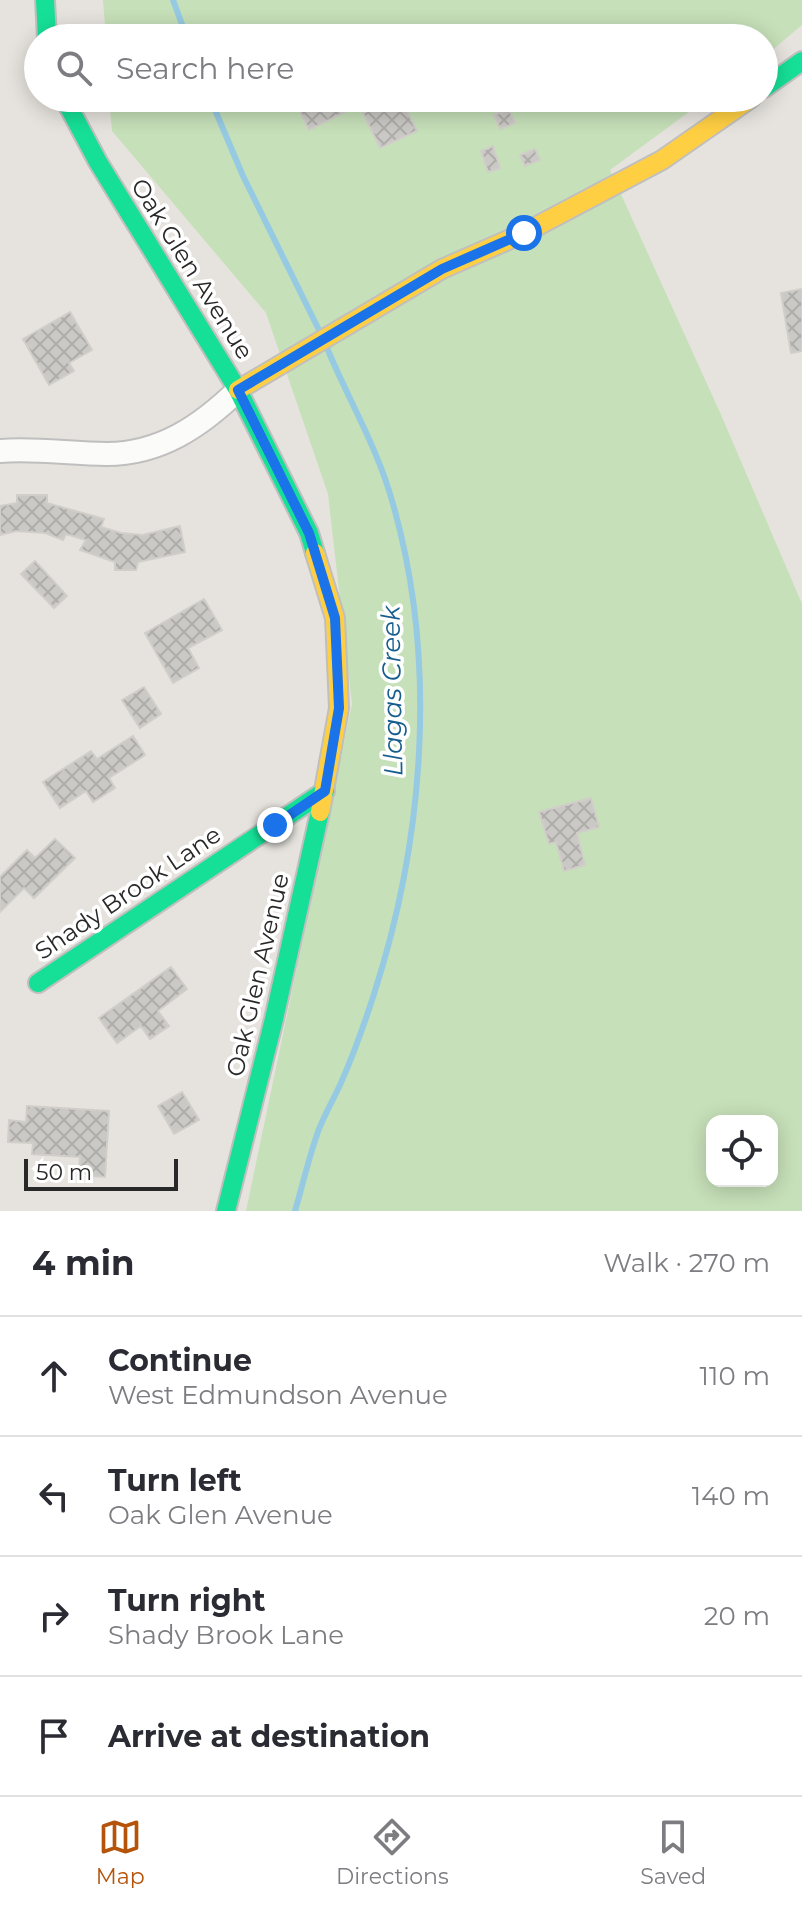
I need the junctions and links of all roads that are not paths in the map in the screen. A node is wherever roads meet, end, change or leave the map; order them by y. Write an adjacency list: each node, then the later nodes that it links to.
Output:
1 (45, 0): 2 (street)
2 (46, 24)
3 (802, 61): 4 (street)
4 (778, 78)
5 (71, 112): 7 (street, Oak Glen Avenue)
6 (731, 112): 7 (street)
7 (238, 390): 8 (street); 9 (street, Oak Glen Avenue)
8 (0, 451)
9 (325, 791): 10 (street, Shady Brook Lane); 11 (street, Oak Glen Avenue)
10 (38, 983)
11 (226, 1211)

